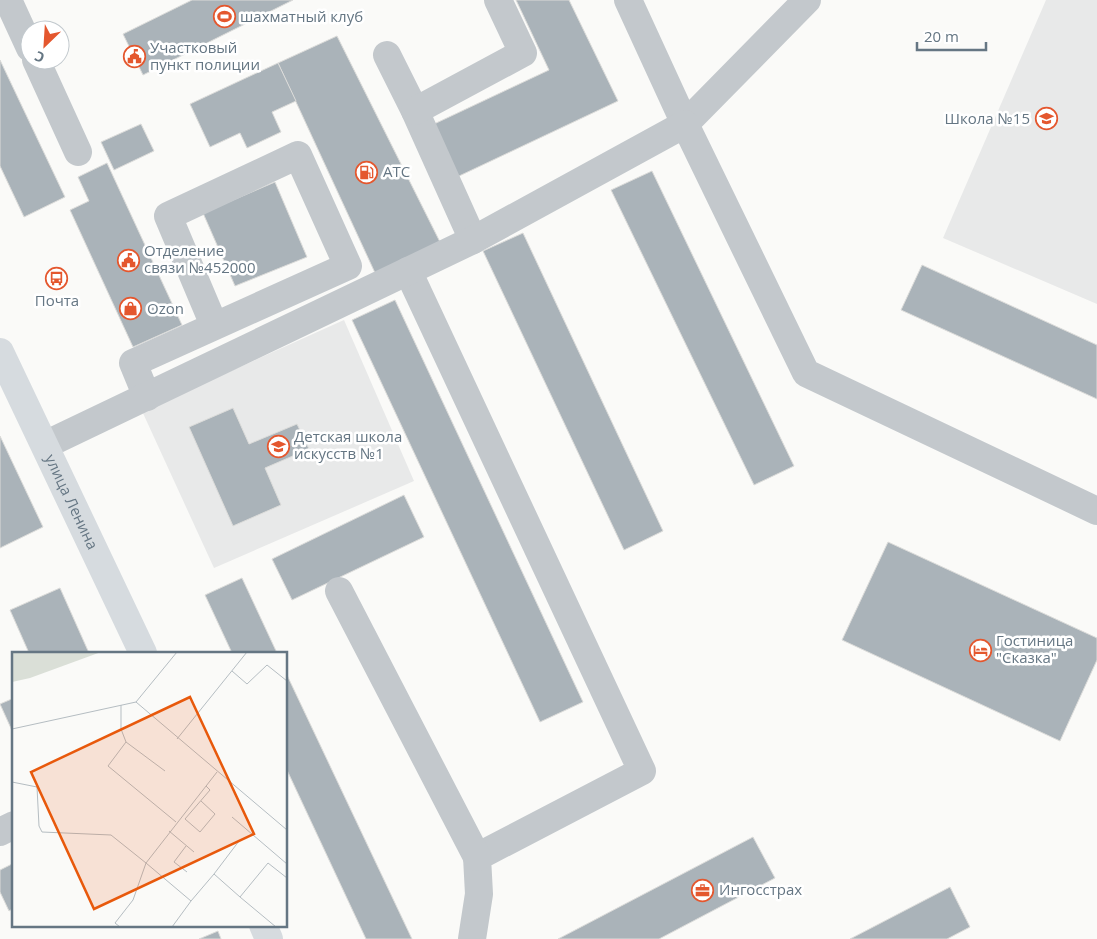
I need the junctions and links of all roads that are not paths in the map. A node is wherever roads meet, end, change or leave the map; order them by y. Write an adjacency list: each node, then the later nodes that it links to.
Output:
1 (8, 0): 5 (street)
2 (498, 0): 8 (street)
3 (628, 0): 9 (street)
4 (807, 0): 9 (street)
5 (20, 26)
6 (387, 55): 8 (street)
7 (41, 70): 10 (street)
8 (415, 111): 11 (street)
9 (685, 124): 11 (street); 17 (street)
10 (78, 152)
11 (473, 240): 12 (street)
12 (408, 271): 15 (street); 22 (street)
13 (214, 325): 13 (street); 15 (street)
14 (0, 352): 16 (main road, улица Ленина)
15 (147, 397): 16 (street)
16 (44, 445): 19 (main road, улица Ленина)
17 (1097, 511)
18 (339, 591): 22 (street)
19 (143, 652)
20 (12, 826): 21 (street)
21 (0, 832)
22 (477, 857): 25 (street)
23 (263, 926): 24 (main road)
24 (269, 939)
25 (472, 939)

